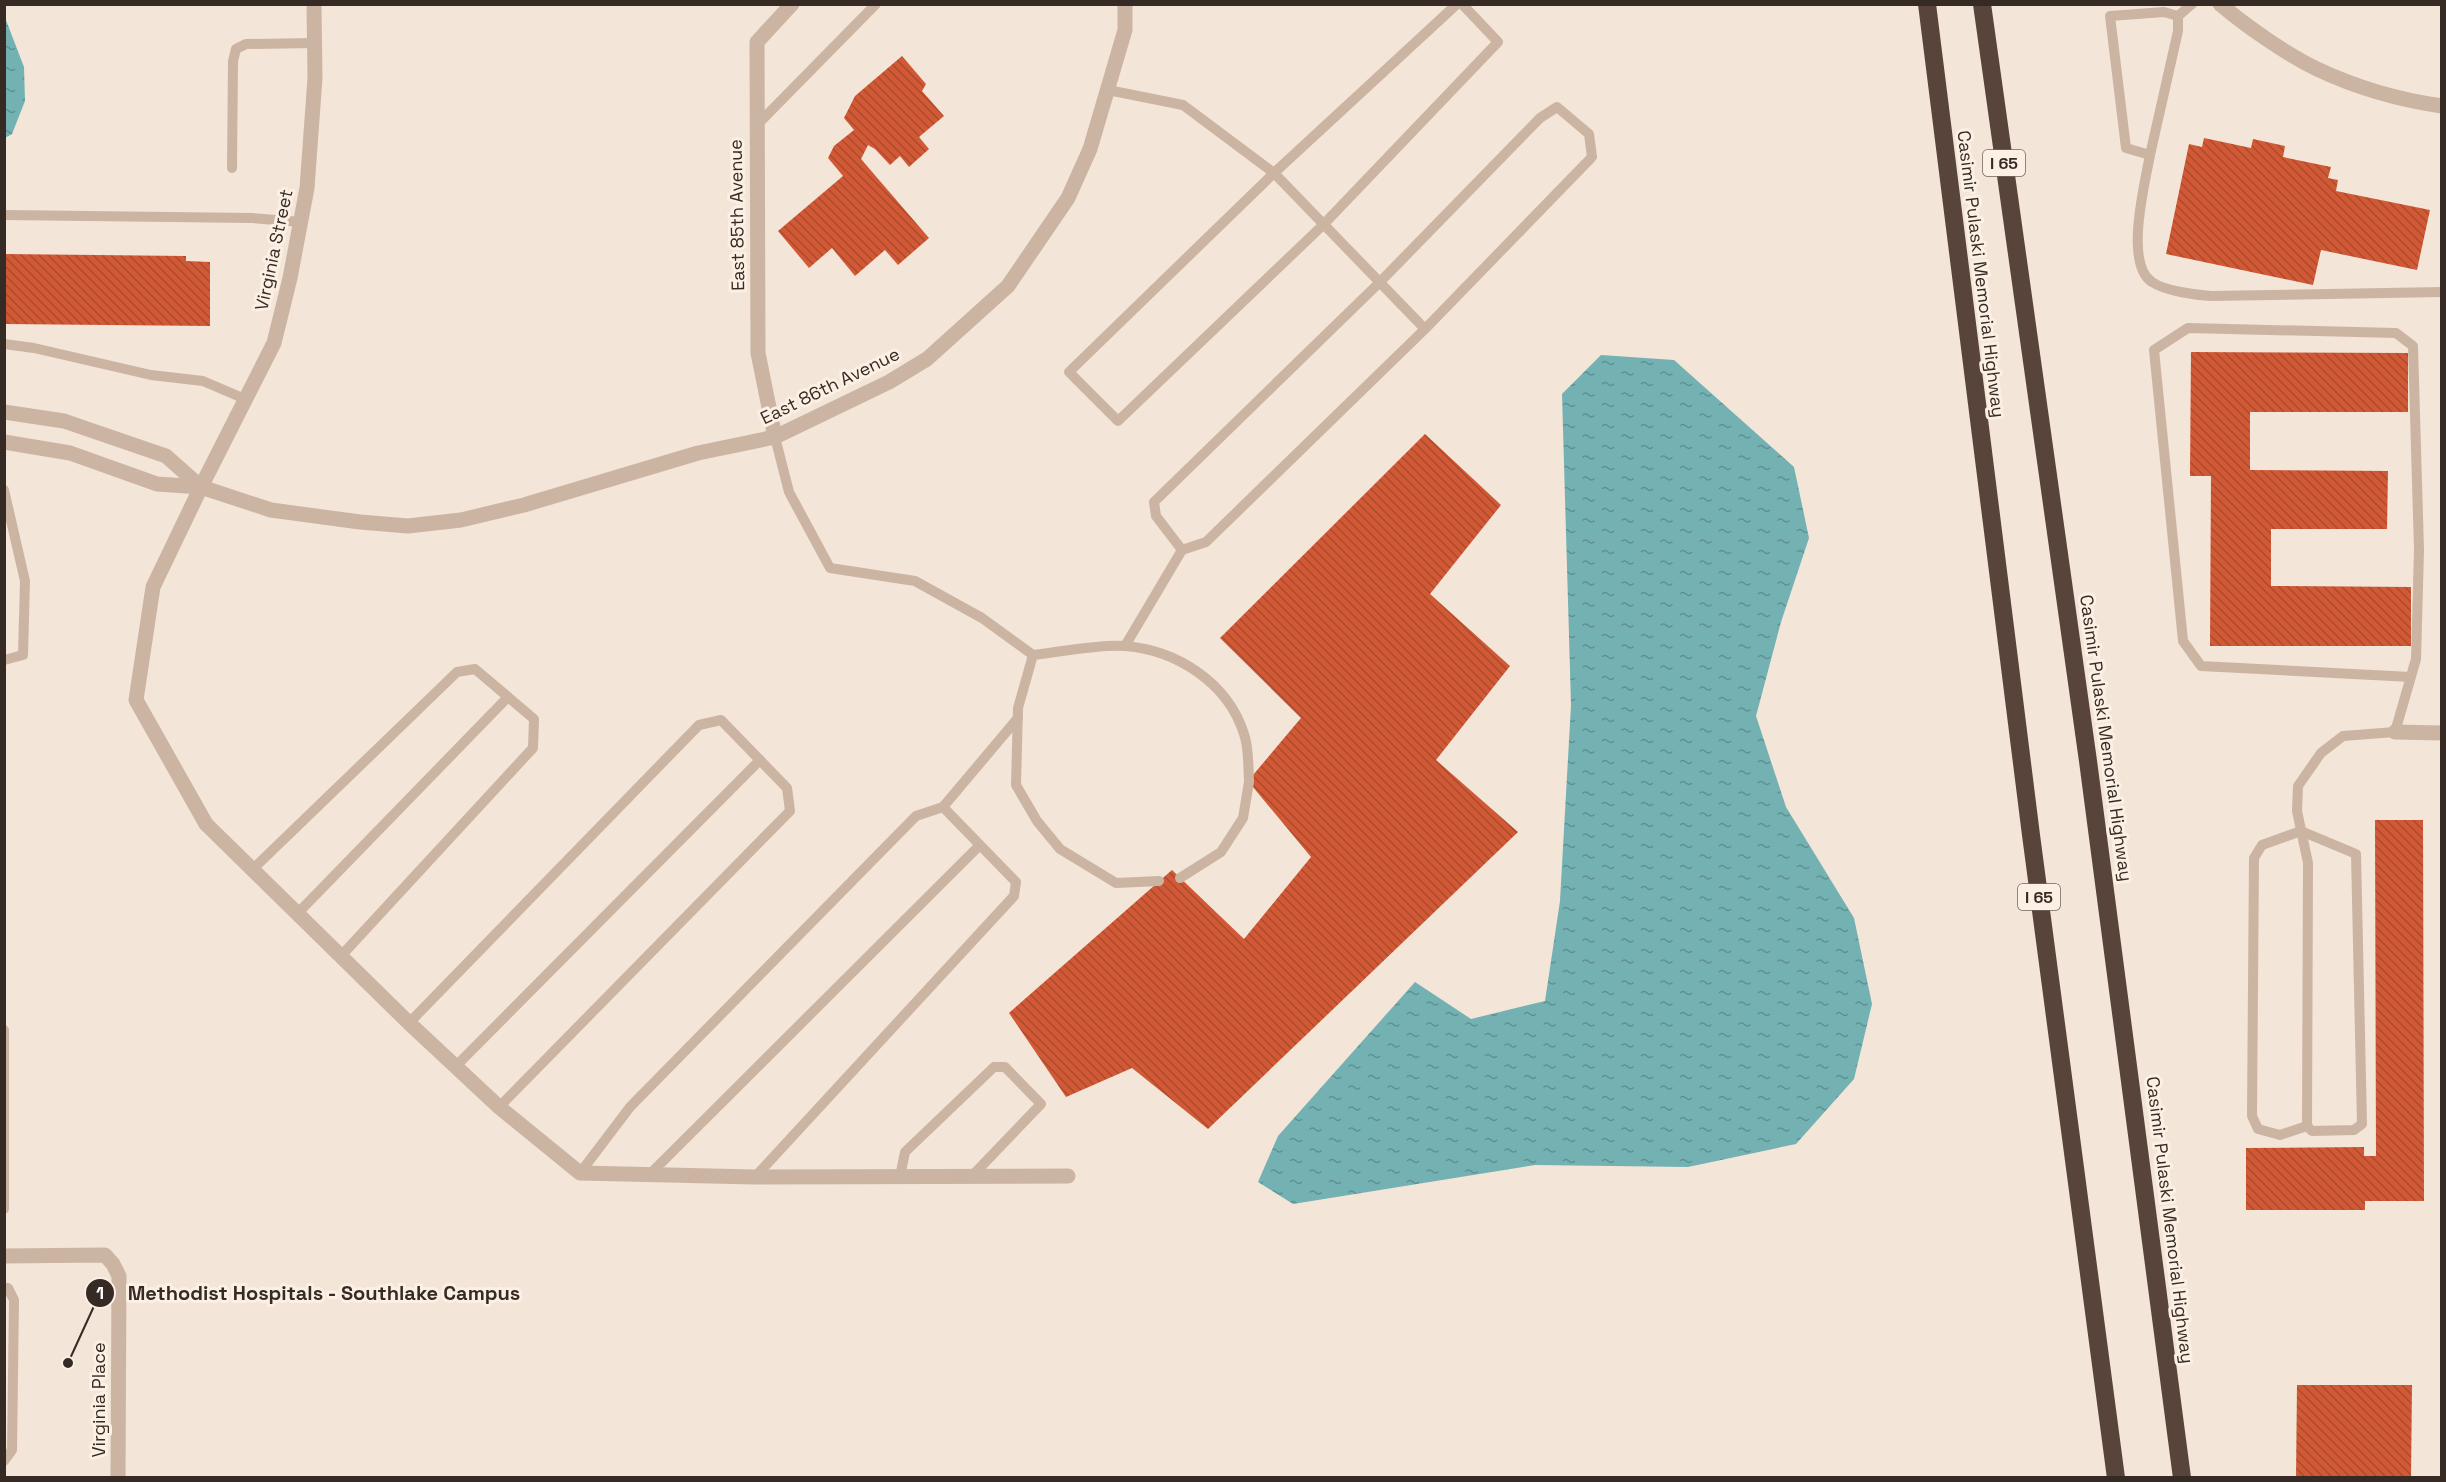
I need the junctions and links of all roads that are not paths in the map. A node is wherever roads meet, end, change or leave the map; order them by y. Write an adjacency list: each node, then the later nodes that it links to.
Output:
1 (314, 4): 12 (street, Virginia Street)
2 (792, 4): 15 (street, East 85th Avenue)
3 (876, 4): 15 (lane)
4 (1125, 4): 13 (street, East 86th Avenue)
5 (1457, 4): 18 (lane)
6 (1462, 4): 21 (lane)
7 (1927, 4): 67 (highway, Casimir Pulaski Memorial Highway / I 65)
8 (1982, 4): 68 (highway, Casimir Pulaski Memorial Highway / I 65)
9 (2192, 4): 11 (lane)
10 (2220, 4): 14 (street)
11 (2178, 16): 16 (lane); 16 (lane)
12 (315, 43): 17 (lane); 20 (street, Virginia Street)
13 (1108, 90): 18 (lane); 28 (street, East 86th Avenue)
14 (2442, 106)
15 (756, 126): 28 (street, East 85th Avenue)
16 (2150, 155): 23 (lane)
17 (232, 168)
18 (1274, 173): 21 (lane); 21 (lane)
19 (4, 215): 20 (lane)
20 (301, 222): 26 (street, Virginia Street)
21 (1323, 225): 22 (lane)
22 (1379, 283): 24 (lane); 24 (lane); 32 (lane)
23 (2442, 292)
24 (1425, 329): 32 (lane)
25 (4, 344): 26 (lane)
26 (245, 399): 30 (street, Virginia Street)
27 (4, 412): 30 (street, East 86th Avenue)
28 (775, 437): 30 (street, East 86th Avenue); 34 (lane)
29 (4, 442): 30 (street, East 86th Avenue)
30 (201, 486): 45 (street, Virginia Street)
31 (4, 490): 35 (lane)
32 (1182, 550): 33 (lane)
33 (1125, 646): 34 (lane); 46 (lane)
34 (1033, 655): 38 (lane)
35 (4, 660)
36 (2411, 677): 36 (lane); 39 (lane)
37 (508, 697): 45 (lane); 48 (lane); 49 (lane)
38 (1018, 718): 42 (lane); 47 (lane)
39 (2395, 732): 40 (street); 43 (lane)
40 (2442, 733)
41 (760, 760): 50 (lane); 52 (lane); 53 (lane)
42 (943, 807): 44 (lane); 55 (lane)
43 (2301, 831): 54 (lane); 54 (lane); 54 (lane)
44 (979, 846): 56 (lane); 59 (lane)
45 (252, 870): 48 (street, Virginia Street)
46 (1180, 878)
47 (1159, 881)
48 (297, 914): 49 (street, Virginia Street)
49 (341, 956): 50 (street, Virginia Street)
50 (409, 1023): 52 (street, Virginia Street)
51 (4, 1030): 61 (lane)
52 (456, 1066): 53 (street, Virginia Street)
53 (499, 1107): 55 (street, Virginia Street)
54 (2307, 1126)
55 (580, 1173): 56 (street)
56 (650, 1174): 59 (street)
57 (972, 1176): 58 (street); 60 (street); 60 (lane)
58 (1068, 1176)
59 (755, 1177): 60 (street)
60 (900, 1177)
61 (5, 1192): 62 (lane)
62 (4, 1209)
63 (4, 1256): 66 (street, Virginia Place)
64 (4, 1288): 65 (lane)
65 (4, 1461)
66 (118, 1478)
67 (2116, 1478)
68 (2182, 1478)

